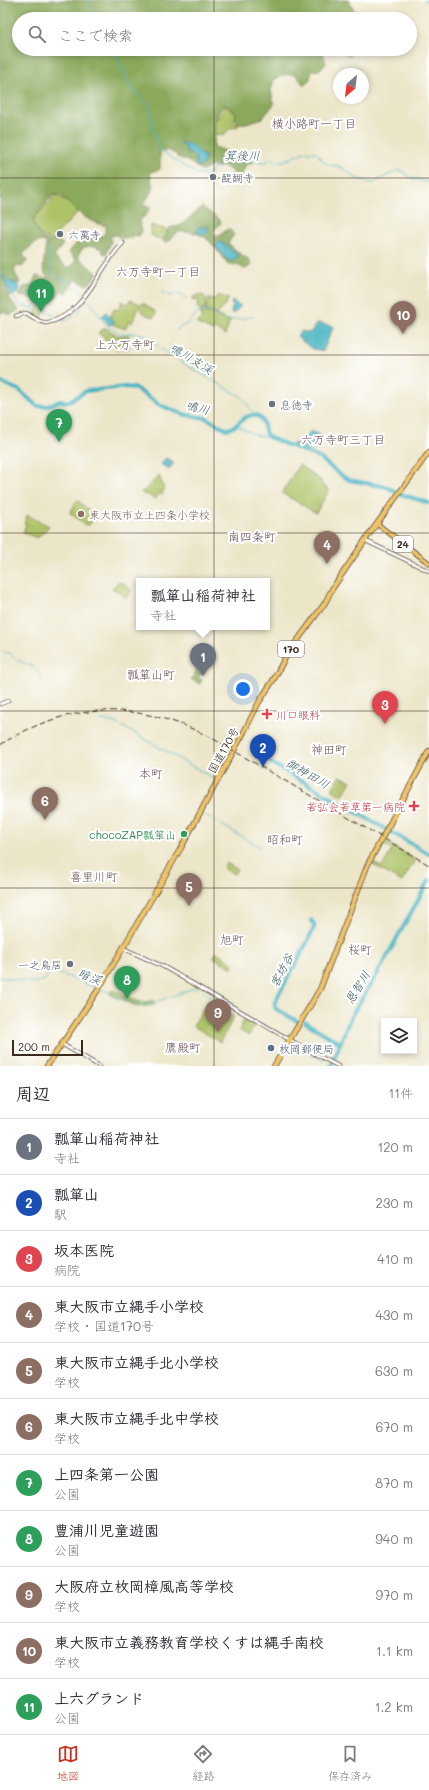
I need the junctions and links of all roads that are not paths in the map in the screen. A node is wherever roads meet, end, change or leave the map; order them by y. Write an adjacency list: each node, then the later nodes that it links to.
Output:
1 (123, 243): 2 (street)
2 (16, 316)
3 (429, 452): 4 (highway, 国道170号 / 170)
4 (377, 524): 5 (highway, 国道170号 / 170); 6 (main road, 24)
5 (366, 541): 7 (street); 11 (highway, 国道170号 / 170)
6 (429, 563)
7 (429, 571)
8 (8, 701): 9 (street)
9 (0, 704)
10 (429, 751): 12 (highway)
11 (123, 948): 12 (street); 13 (highway, 国道170号 / 170)
12 (290, 1040): 16 (highway); 17 (street)
13 (62, 1044): 14 (highway, 国道170号 / 170); 15 (street)
14 (47, 1066)
15 (99, 1066)
16 (274, 1066)
17 (338, 1066)

